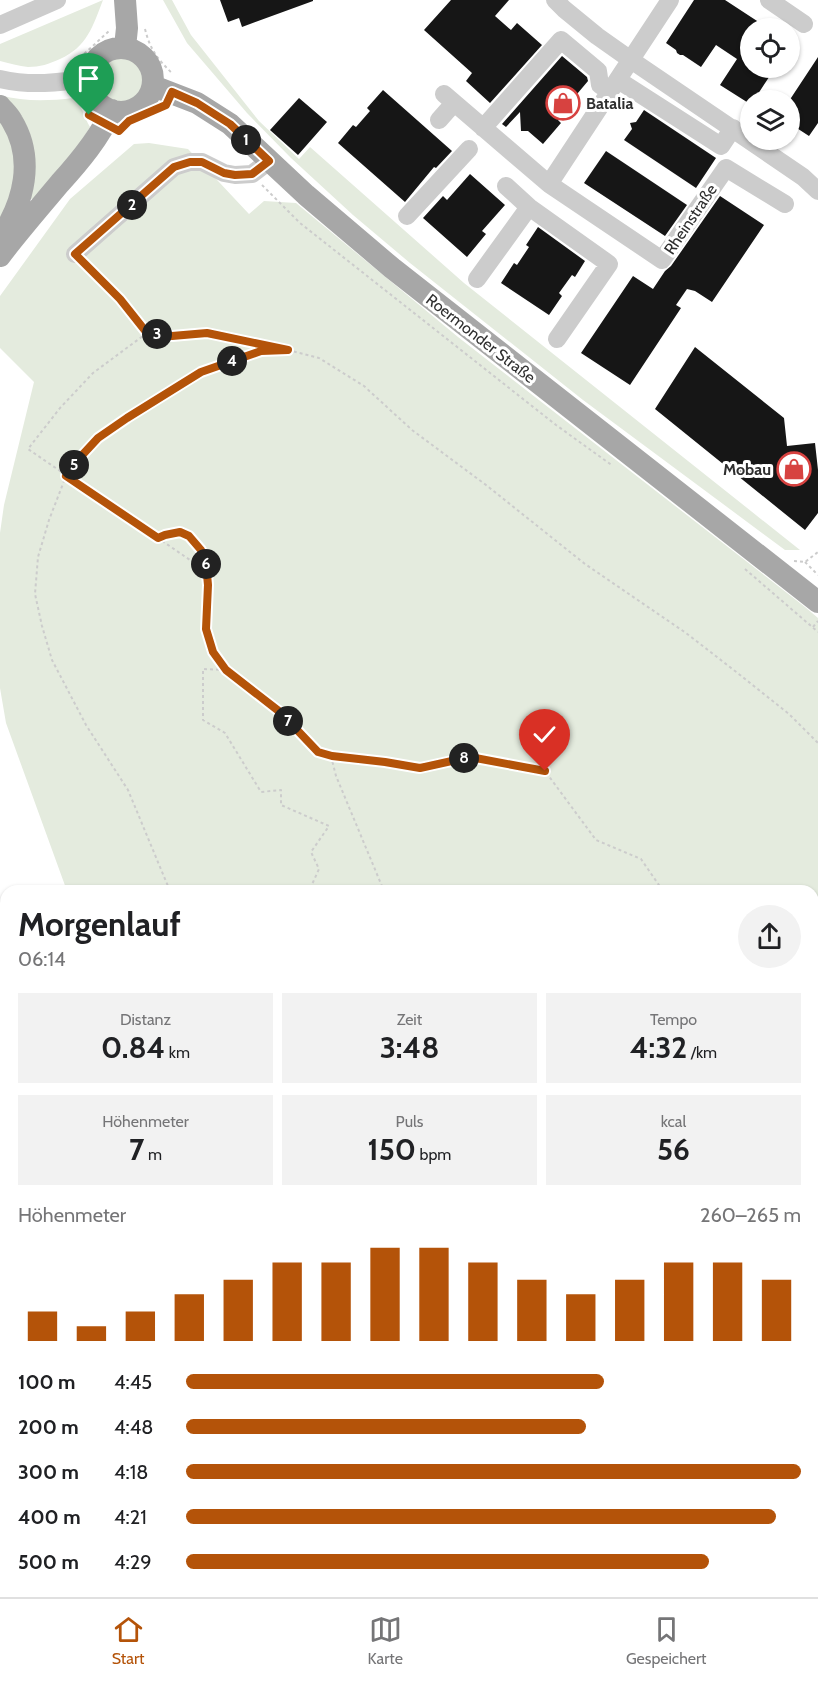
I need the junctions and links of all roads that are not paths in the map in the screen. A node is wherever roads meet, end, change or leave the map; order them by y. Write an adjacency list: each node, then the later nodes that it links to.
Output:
1 (57, 0): 7 (street)
2 (125, 0): 8 (main road)
3 (555, 0): 9 (street)
4 (670, 0): 9 (street)
5 (769, 0): 6 (street)
6 (804, 24)
7 (0, 25)
8 (126, 47): 10 (main road); 13 (main road)
9 (631, 60): 12 (street); 18 (street)
10 (89, 78): 11 (street); 15 (main road)
11 (0, 79)
12 (614, 86): 17 (street); 18 (street); 21 (street)
13 (162, 89): 15 (main road); 20 (main road, Roermonder Straße)
14 (0, 106): 28 (main road)
15 (109, 117): 30 (main road)
16 (439, 120): 17 (street, Rheinstraße)
17 (483, 128): 21 (street, Rheinstraße)
18 (733, 128): 23 (street)
19 (469, 150): 26 (street)
20 (269, 161): 29 (street); 34 (main road, Roermonder Straße)
21 (549, 184): 27 (street, Rheinstraße)
22 (506, 186): 25 (street)
23 (818, 191)
24 (785, 204): 27 (street, Rheinstraße)
25 (529, 207): 31 (street); 32 (street)
26 (407, 216)
27 (624, 235): 31 (street)
28 (0, 239)
29 (75, 254)
30 (0, 256)
31 (605, 261): 33 (street)
32 (477, 279)
33 (557, 339)
34 (816, 589)

